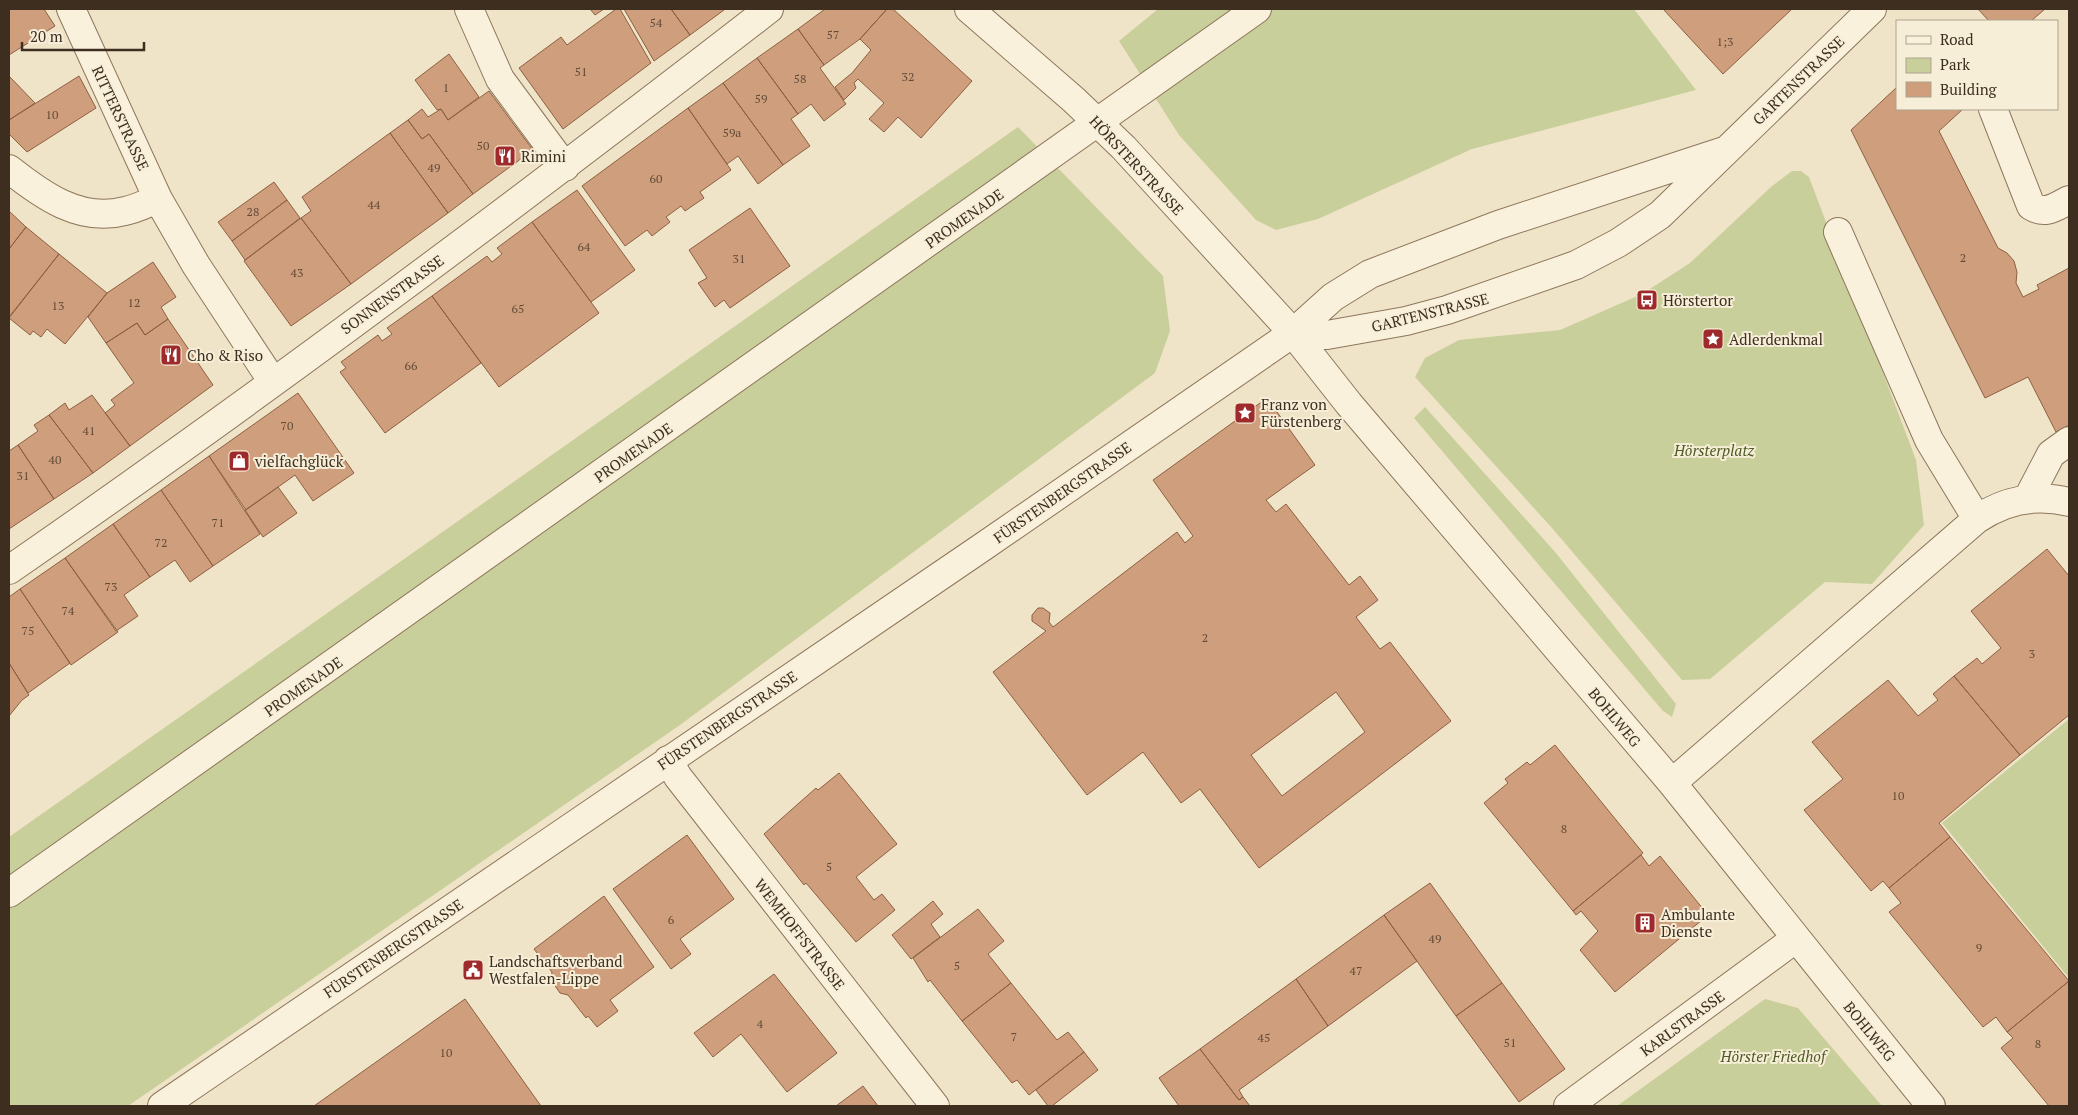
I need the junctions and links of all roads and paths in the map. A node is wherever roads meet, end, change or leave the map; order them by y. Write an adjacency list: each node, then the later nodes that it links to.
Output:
1 (71, 9): 12 (street, RITTERSTRASSE)
2 (469, 9): 10 (street)
3 (769, 9): 10 (street, SONNENSTRASSE)
4 (968, 9): 8 (street, HÖRSTERSTRASSE)
5 (1257, 9): 8 (street, PROMENADE)
6 (1872, 9): 9 (street, GARTENSTRASSE)
7 (1993, 110): 13 (street)
8 (1098, 122): 15 (street, HÖRSTERSTRASSE); 24 (street, PROMENADE)
9 (1724, 151): 15 (street, GARTENSTRASSE); 15 (street, GARTENSTRASSE)
10 (565, 167): 16 (street, SONNENSTRASSE)
11 (9, 169): 12 (street)
12 (158, 199): 16 (street, RITTERSTRASSE)
13 (2069, 200)
14 (1838, 232): 20 (street)
15 (1293, 333): 22 (street, FÜRSTENBERGSTRASSE); 23 (street, BOHLWEG)
16 (273, 382): 21 (street, SONNENSTRASSE)
17 (2069, 441): 18 (street)
18 (2028, 498): 19 (street); 20 (street)
19 (2069, 502)
20 (1977, 519): 23 (street)
21 (9, 570)
22 (673, 769): 26 (street, FÜRSTENBERGSTRASSE); 27 (street, WEMHOFFSTRASSE)
23 (1672, 783): 25 (street, BOHLWEG)
24 (9, 893)
25 (1795, 939): 28 (street, KARLSTRASSE); 29 (street, BOHLWEG)
26 (162, 1106)
27 (935, 1106)
28 (1568, 1106)
29 (1931, 1106)

